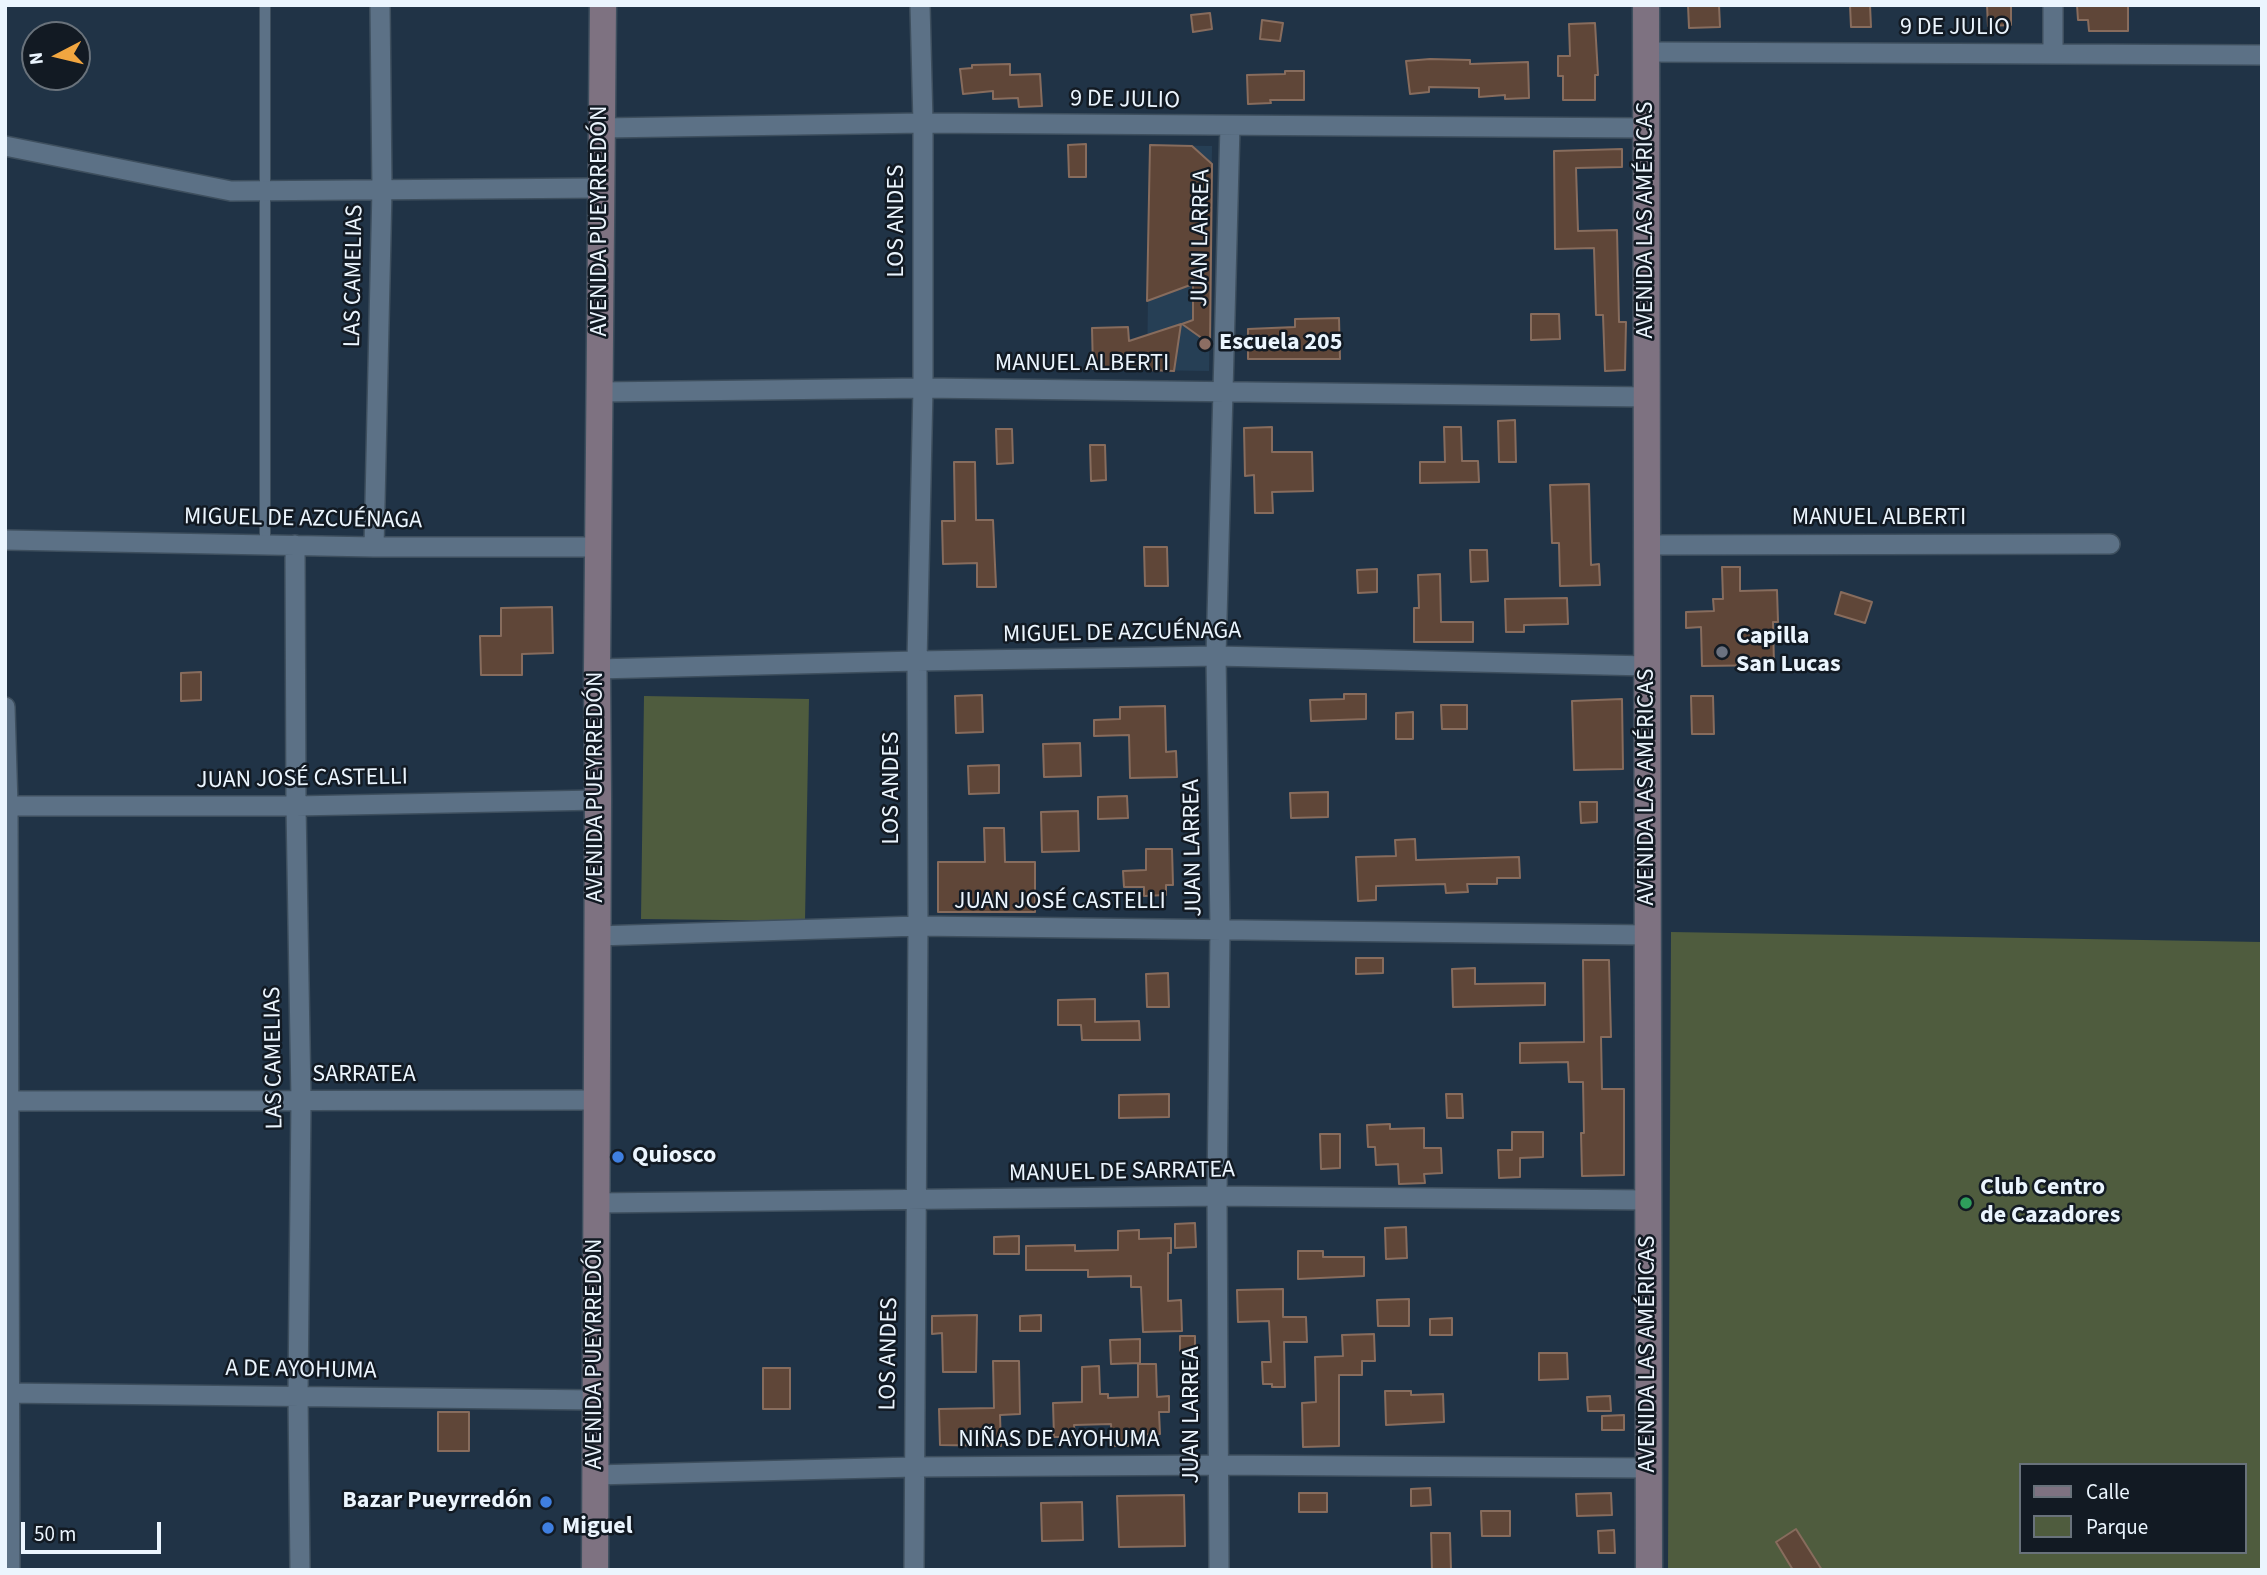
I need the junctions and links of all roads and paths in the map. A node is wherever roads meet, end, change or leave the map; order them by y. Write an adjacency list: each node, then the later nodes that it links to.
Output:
1 (265, 5): 17 (lane)
2 (380, 5): 16 (street, LAS CAMELIAS)
3 (603, 5): 12 (main road, AVENIDA PUEYRREDÓN)
4 (920, 5): 10 (street, LOS ANDES)
5 (1646, 5): 7 (main road, AVENIDA LAS AMÉRICAS)
6 (2053, 5): 8 (street)
7 (1647, 52): 8 (street, 9 DE JULIO); 13 (main road, AVENIDA LAS AMÉRICAS)
8 (2053, 54): 9 (street, 9 DE JULIO)
9 (2262, 55)
10 (923, 123): 11 (street, 9 DE JULIO); 12 (street, 9 DE JULIO); 18 (street, LOS ANDES)
11 (1230, 126): 13 (street, 9 DE JULIO); 19 (street, JUAN LARREA)
12 (602, 128): 15 (main road, AVENIDA PUEYRREDÓN)
13 (1647, 128): 21 (main road, AVENIDA LAS AMÉRICAS)
14 (5, 146): 17 (street)
15 (601, 188): 16 (street); 20 (main road, AVENIDA PUEYRREDÓN)
16 (382, 189): 17 (street); 27 (street, LAS CAMELIAS)
17 (265, 191): 23 (lane)
18 (923, 388): 19 (street, MANUEL ALBERTI); 20 (street, MANUEL ALBERTI); 30 (street, LOS ANDES)
19 (1223, 390): 21 (street, MANUEL ALBERTI); 29 (street, JUAN LARREA)
20 (600, 392): 28 (main road, AVENIDA PUEYRREDÓN)
21 (1648, 397): 26 (main road, AVENIDA LAS AMÉRICAS)
22 (5, 540): 23 (street, MIGUEL DE AZCUÉNAGA)
23 (265, 544): 25 (street, MIGUEL DE AZCUÉNAGA)
24 (2110, 544): 26 (street, MANUEL ALBERTI)
25 (295, 545): 27 (street, MIGUEL DE AZCUÉNAGA); 36 (street, LAS CAMELIAS)
26 (1648, 545): 31 (main road, AVENIDA LAS AMÉRICAS)
27 (374, 547): 28 (street, MIGUEL DE AZCUÉNAGA)
28 (599, 547): 32 (main road, AVENIDA PUEYRREDÓN)
29 (1216, 656): 30 (street, MIGUEL DE AZCUÉNAGA); 31 (street, MIGUEL DE AZCUÉNAGA); 38 (street, JUAN LARREA)
30 (917, 661): 32 (street, MIGUEL DE AZCUÉNAGA); 37 (street, LOS ANDES)
31 (1648, 666): 39 (main road, AVENIDA LAS AMÉRICAS)
32 (597, 669): 34 (main road, AVENIDA PUEYRREDÓN)
33 (5, 707): 35 (street)
34 (598, 800): 36 (street, JUAN JOSÉ CASTELLI); 40 (main road, AVENIDA PUEYRREDÓN)
35 (6, 806): 36 (street, JUAN JOSÉ CASTELLI); 43 (street)
36 (296, 806): 41 (street, LAS CAMELIAS)
37 (918, 926): 38 (street, JUAN JOSÉ CASTELLI); 40 (street, JUAN JOSÉ CASTELLI); 45 (street, LOS ANDES)
38 (1220, 928): 39 (street, JUAN JOSÉ CASTELLI); 44 (street, JUAN LARREA)
39 (1648, 935): 46 (main road, AVENIDA LAS AMÉRICAS)
40 (597, 936): 42 (main road, AVENIDA PUEYRREDÓN)
41 (301, 1100): 42 (street, SARRATEA); 43 (street, SARRATEA); 49 (street, LAS CAMELIAS)
42 (597, 1100): 47 (main road, AVENIDA PUEYRREDÓN)
43 (7, 1101): 48 (street)
44 (1217, 1196): 45 (street, MANUEL DE SARRATEA); 46 (street, MANUEL DE SARRATEA); 51 (street, JUAN LARREA)
45 (917, 1200): 47 (street, MANUEL DE SARRATEA); 52 (street, LOS ANDES)
46 (1648, 1200): 53 (main road, AVENIDA LAS AMÉRICAS)
47 (596, 1203): 50 (main road, AVENIDA PUEYRREDÓN)
48 (8, 1393): 49 (street, A DE AYOHUMA); 55 (street)
49 (298, 1395): 50 (street, A DE AYOHUMA); 56 (street, LAS CAMELIAS)
50 (595, 1400): 54 (main road, AVENIDA PUEYRREDÓN)
51 (1218, 1465): 52 (street, NIÑAS DE AYOHUMA); 53 (street, NIÑAS DE AYOHUMA); 59 (street, JUAN LARREA)
52 (914, 1467): 54 (street, NIÑAS DE AYOHUMA); 58 (street, LOS ANDES)
53 (1649, 1468): 60 (main road, AVENIDA LAS AMÉRICAS)
54 (595, 1475): 57 (main road, AVENIDA PUEYRREDÓN)
55 (10, 1570)
56 (300, 1570)
57 (595, 1570)
58 (914, 1570)
59 (1219, 1570)
60 (1649, 1570)

